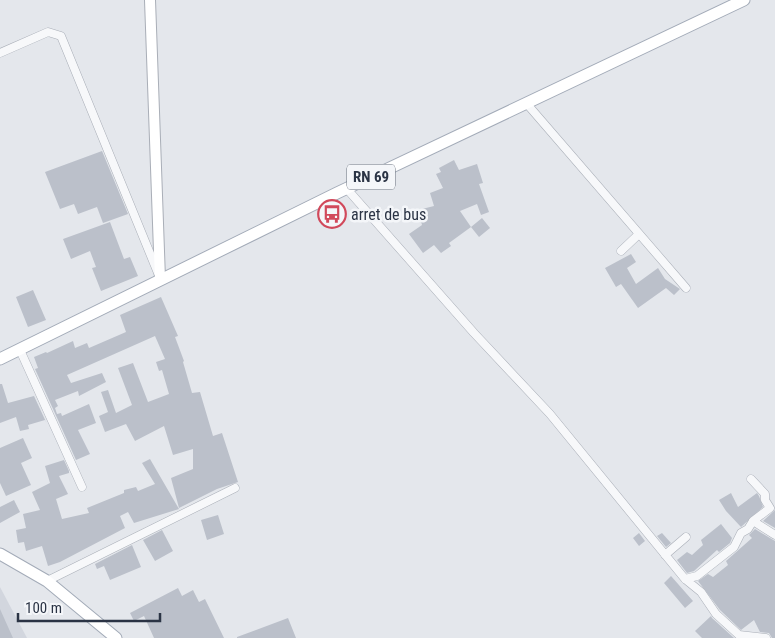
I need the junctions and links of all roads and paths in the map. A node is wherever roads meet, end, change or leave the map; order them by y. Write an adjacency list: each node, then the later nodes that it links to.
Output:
1 (150, 0): 8 (main road)
2 (744, 0): 4 (main road, RN 69)
3 (0, 53): 8 (street)
4 (528, 104): 5 (main road, RN 69); 6 (street)
5 (347, 189): 8 (main road, RN 69); 19 (street)
6 (638, 234): 7 (street); 9 (street)
7 (621, 251)
8 (160, 279): 10 (main road, RN 69)
9 (686, 288)
10 (20, 350): 11 (main road, RN 69); 13 (street)
11 (0, 360)
12 (751, 478): 15 (street)
13 (82, 487)
14 (234, 488): 21 (street)
15 (753, 521): 16 (street); 20 (street)
16 (775, 535)
17 (686, 537): 19 (street)
18 (0, 554): 21 (main road)
19 (665, 555): 20 (street)
20 (685, 579): 23 (street)
21 (47, 581): 22 (main road)
22 (116, 638)
23 (766, 638)

